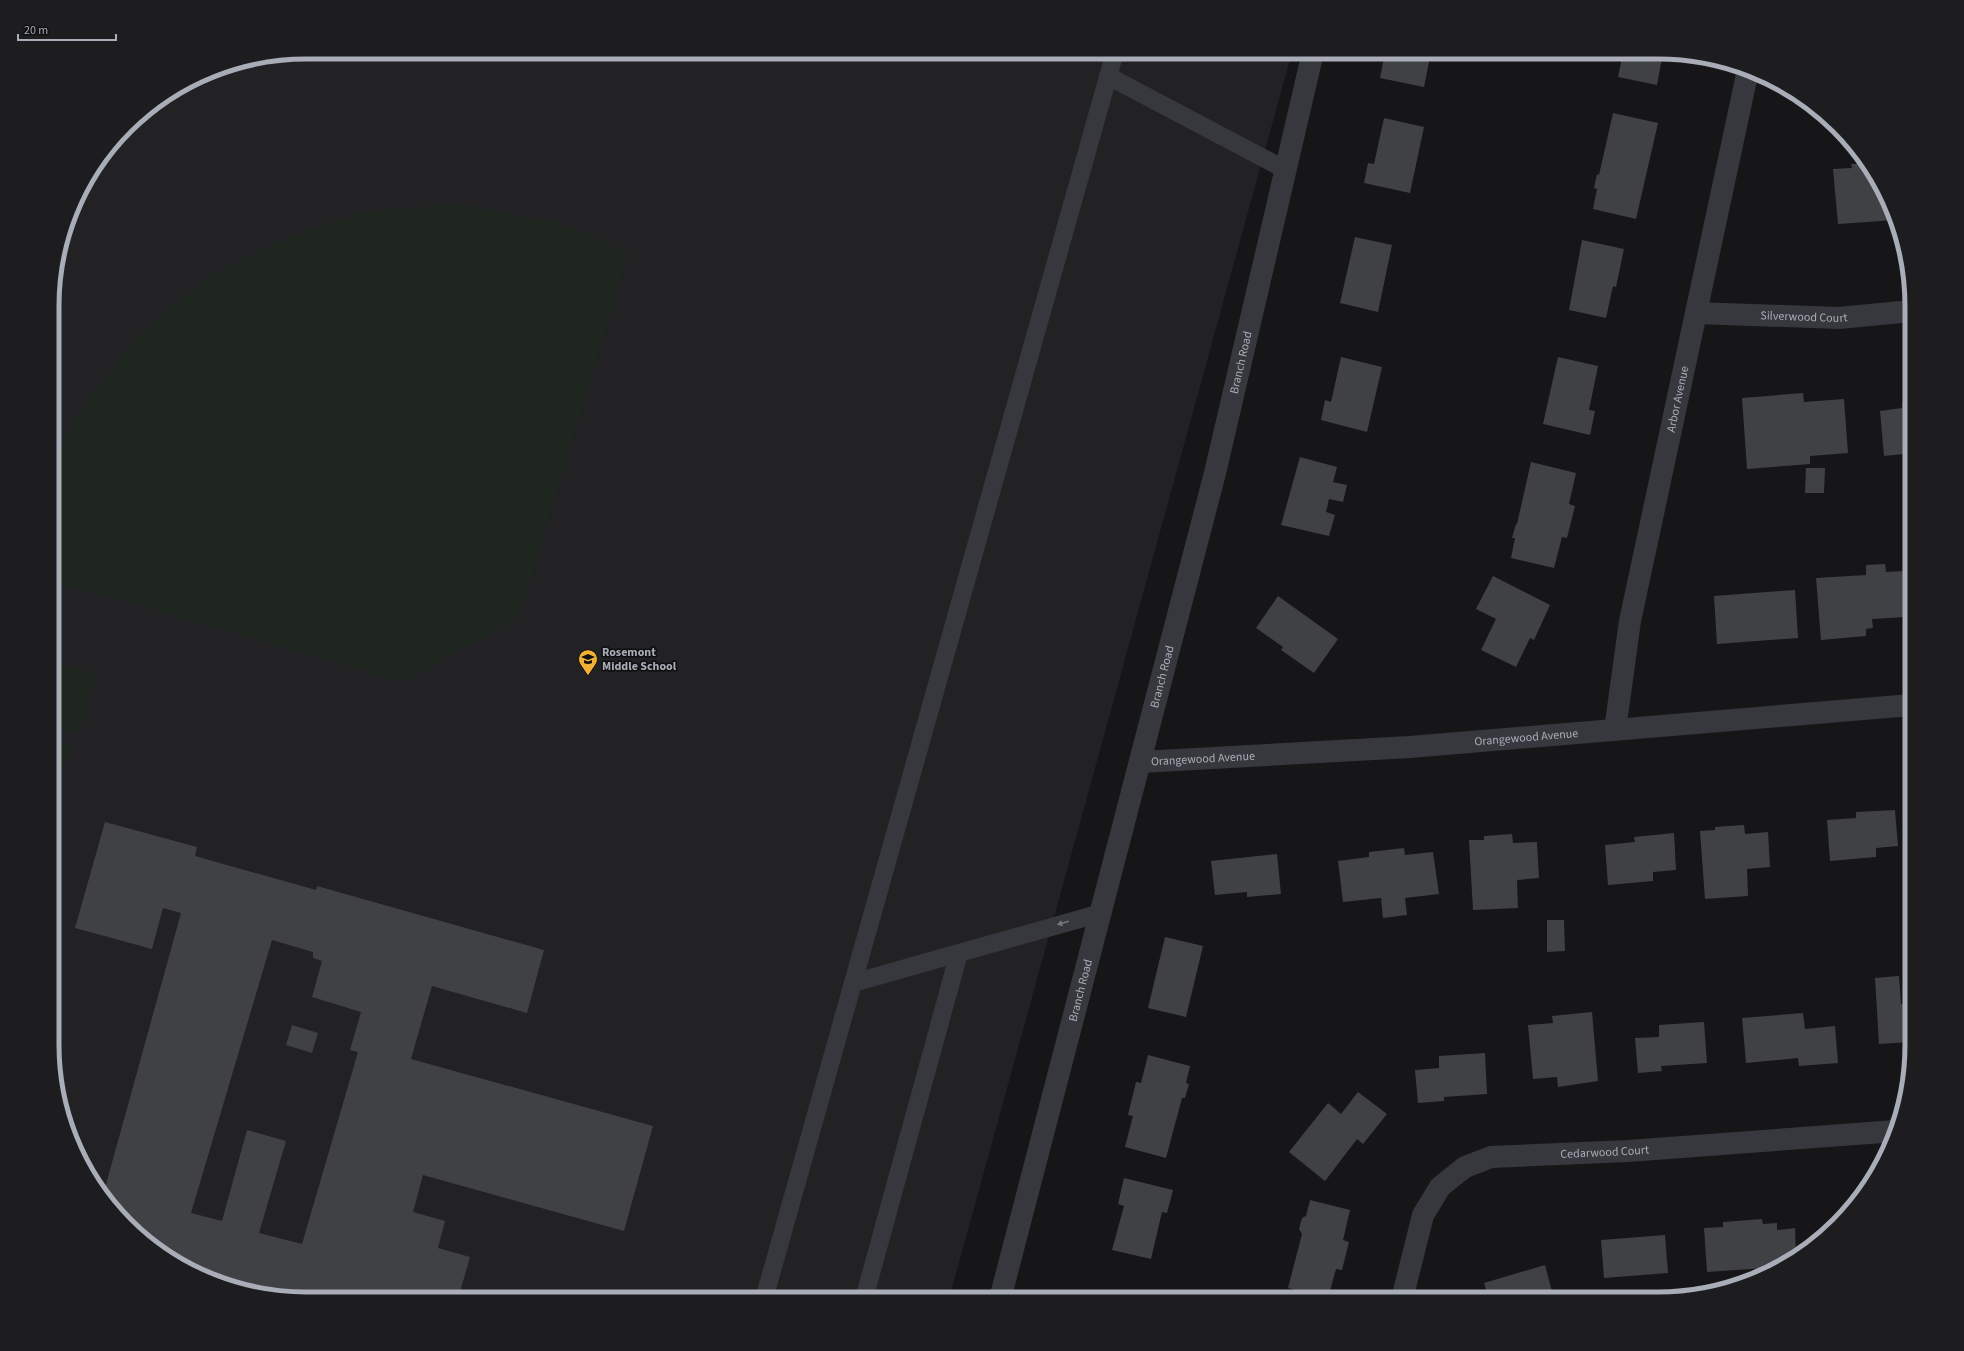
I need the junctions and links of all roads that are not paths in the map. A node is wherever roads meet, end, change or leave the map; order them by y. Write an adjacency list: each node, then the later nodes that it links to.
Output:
1 (1113, 59): 3 (lane)
2 (1311, 59): 5 (street, Branch Road)
3 (1108, 76): 5 (lane); 13 (lane)
4 (1747, 76): 7 (street, Arbor Avenue)
5 (1286, 170): 10 (street, Branch Road)
6 (1905, 312): 7 (street, Silverwood Court)
7 (1696, 313): 9 (street, Arbor Avenue)
8 (1905, 706): 9 (street, Orangewood Avenue)
9 (1615, 730): 10 (street, Orangewood Avenue)
10 (1140, 762): 11 (street, Branch Road)
11 (1101, 913): 12 (lane, one-way to 12); 17 (street, Branch Road)
12 (959, 953): 13 (lane); 16 (lane)
13 (853, 983): 15 (lane)
14 (1889, 1131): 18 (street, Cedarwood Court)
15 (766, 1292)
16 (866, 1292)
17 (1002, 1292)
18 (1404, 1292)

